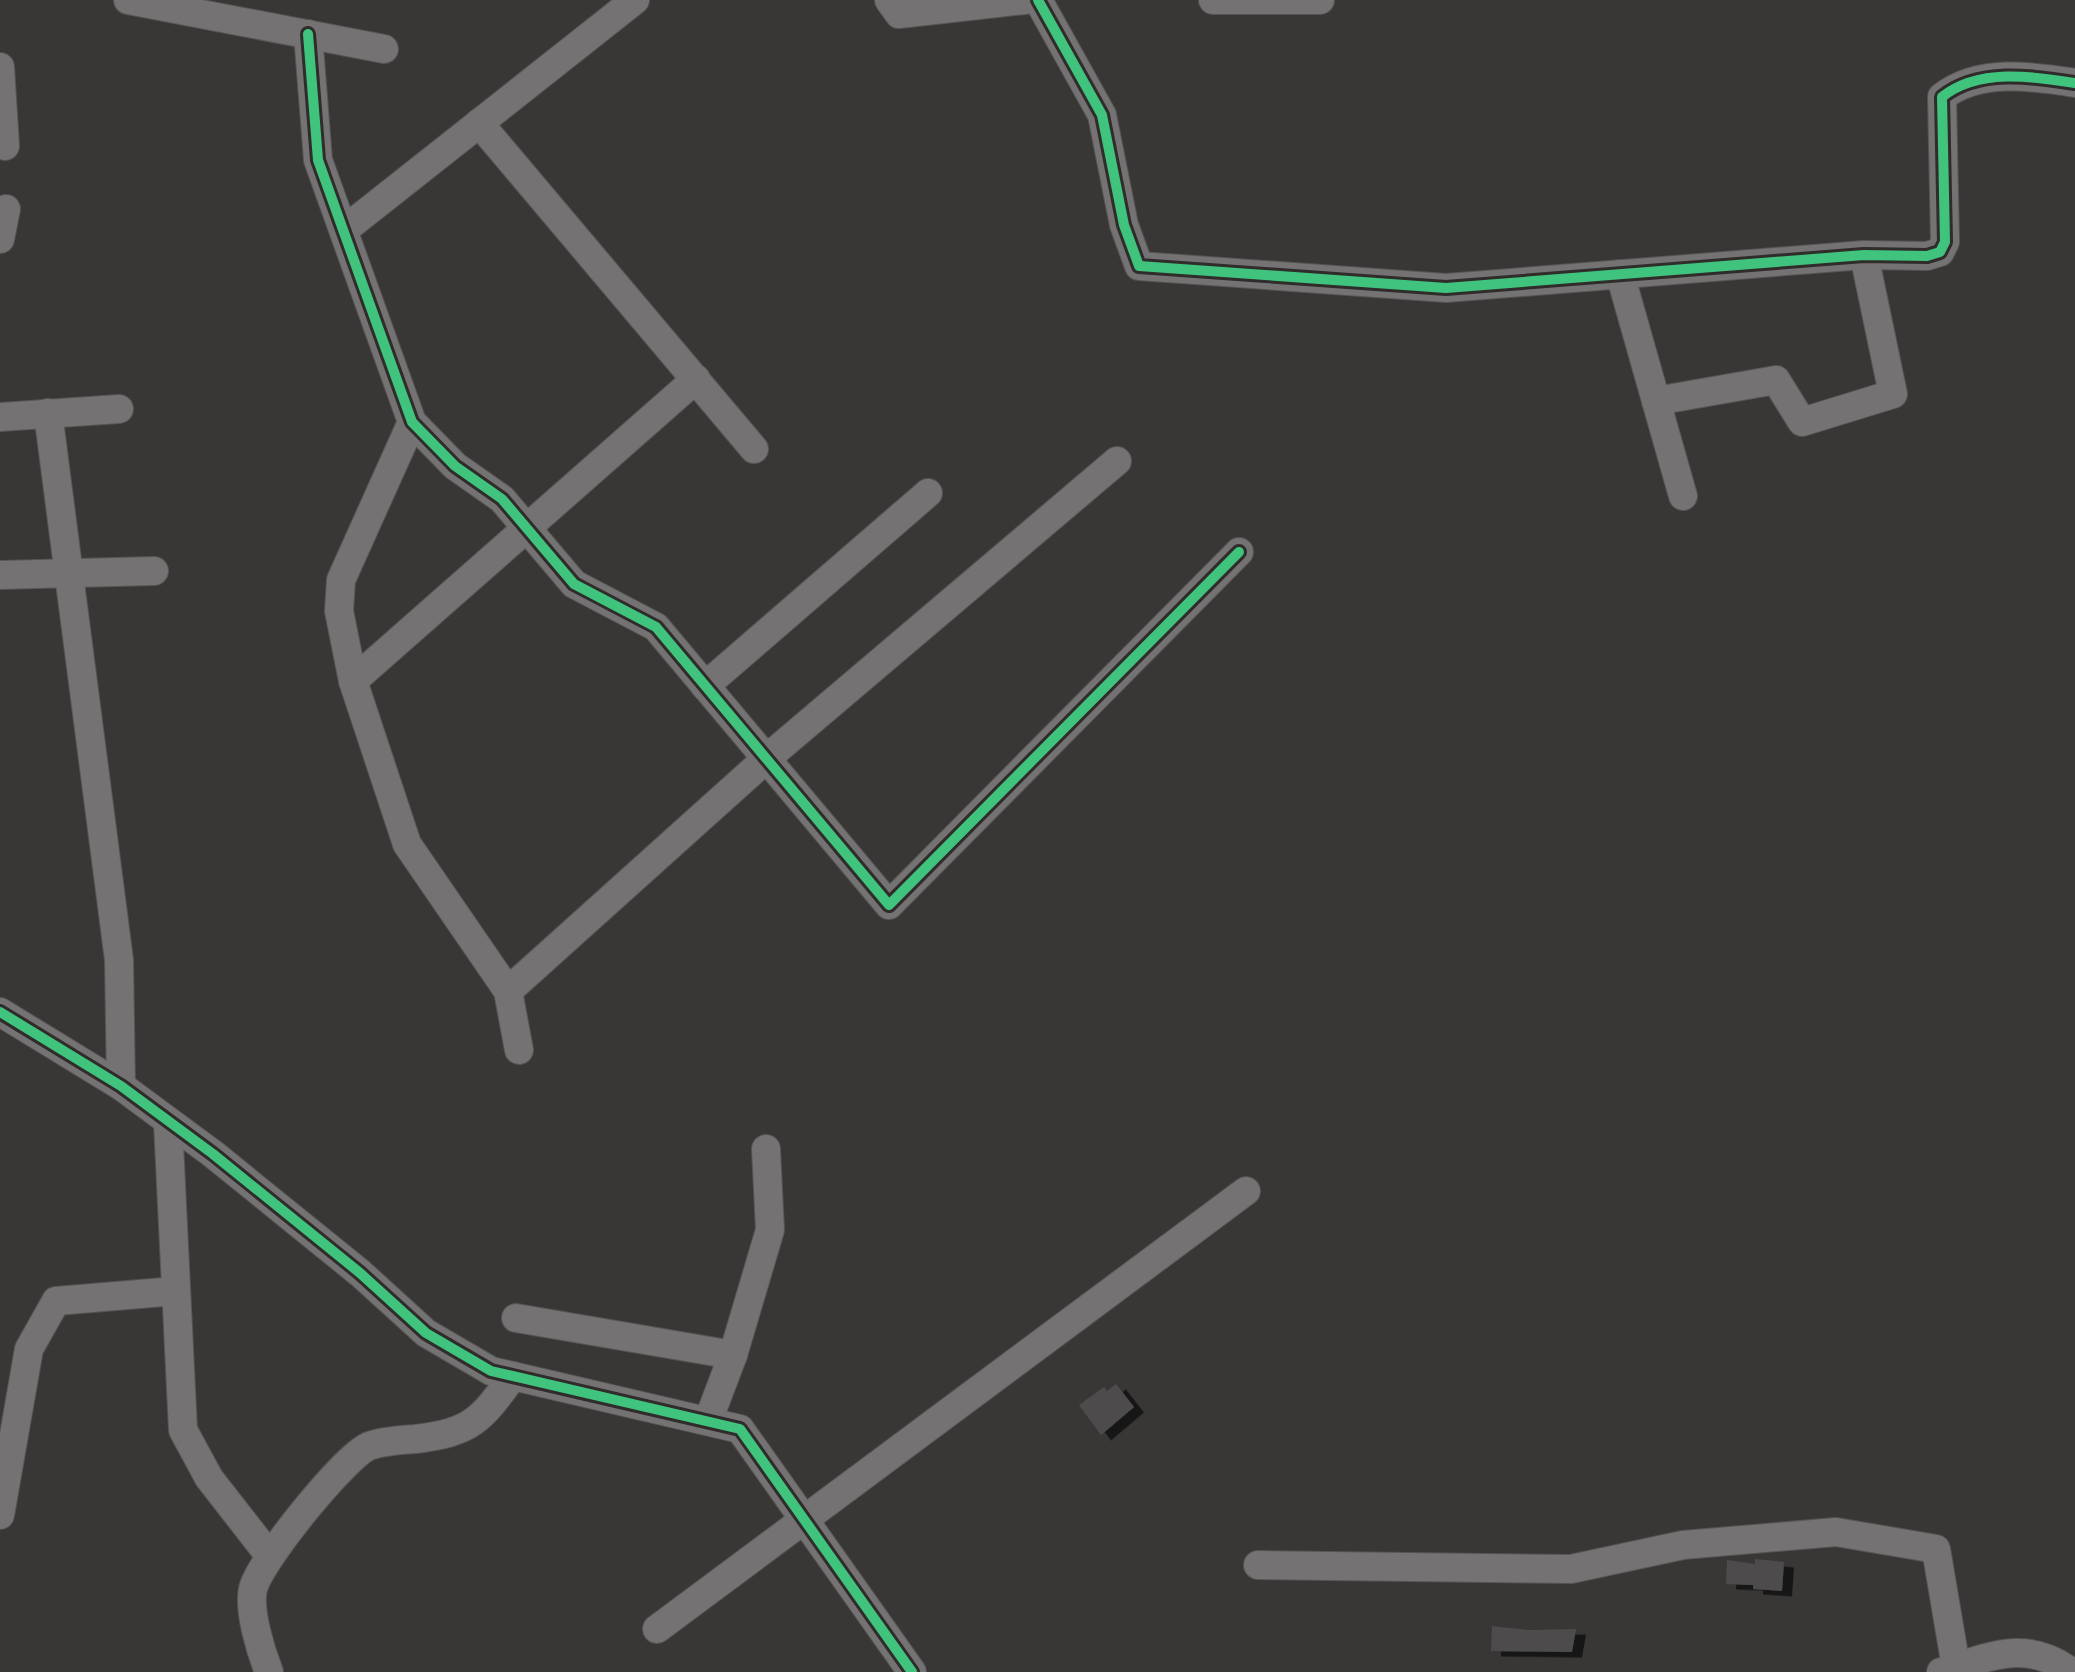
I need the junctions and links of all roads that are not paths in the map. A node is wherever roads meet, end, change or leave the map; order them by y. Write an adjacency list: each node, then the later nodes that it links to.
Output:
1 (128, 0): 8 (street)
2 (889, 0): 3 (street)
3 (1025, 0)
4 (1038, 0): 18 (street)
5 (1213, 0): 6 (street)
6 (1320, 0)
7 (633, 1): 12 (street)
8 (308, 34): 9 (street); 15 (street)
9 (384, 49)
10 (0, 67): 13 (street)
11 (2075, 83): 17 (street)
12 (480, 123): 15 (street); 19 (street)
13 (5, 146)
14 (6, 209): 16 (street)
15 (344, 230): 24 (street)
16 (0, 239)
17 (1864, 256): 18 (street); 20 (street)
18 (1620, 274): 20 (street)
19 (696, 380): 25 (street); 29 (street)
20 (1656, 400): 28 (street)
21 (119, 409): 22 (street)
22 (48, 413): 23 (street); 32 (street)
23 (0, 416)
24 (412, 422): 29 (street); 34 (street)
25 (754, 449)
26 (1117, 461): 36 (street)
27 (928, 493): 35 (street)
28 (1683, 496)
29 (526, 528): 34 (street); 35 (street)
30 (1239, 552): 36 (street)
31 (154, 571): 32 (street)
32 (69, 574): 33 (street); 40 (street)
33 (0, 575)
34 (352, 682): 37 (street)
35 (705, 686): 36 (street)
36 (766, 759): 37 (street)
37 (508, 991): 39 (street)
38 (0, 1012): 40 (street)
39 (519, 1050)
40 (121, 1086): 41 (street)
41 (168, 1123): 44 (street); 47 (street)
42 (766, 1149): 46 (street)
43 (1246, 1191): 51 (street)
44 (176, 1291): 48 (street); 52 (street)
45 (516, 1318): 46 (street)
46 (734, 1355): 49 (street)
47 (514, 1376): 49 (street); 52 (street)
48 (10, 1401): 50 (street)
49 (708, 1421): 51 (street)
50 (0, 1515)
51 (804, 1519): 54 (street); 55 (street)
52 (270, 1556): 57 (street)
53 (1258, 1565): 56 (street)
54 (657, 1629)
55 (901, 1668)
56 (1947, 1670): 58 (street)
57 (269, 1672)
58 (2071, 1672)

